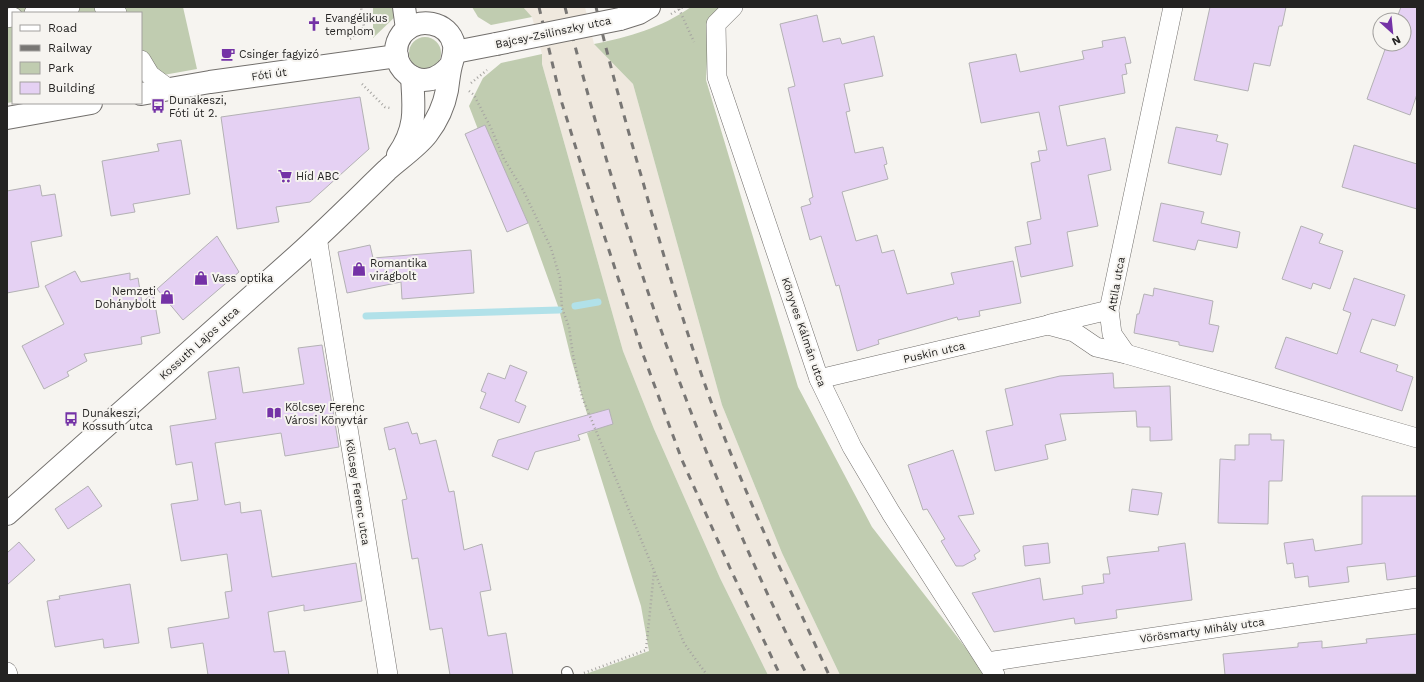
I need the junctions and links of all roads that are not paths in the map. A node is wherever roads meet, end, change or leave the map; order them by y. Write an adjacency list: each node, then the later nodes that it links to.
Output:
1 (70, 7): 8 (street)
2 (104, 7): 9 (street)
3 (404, 7): 11 (street)
4 (434, 7): 10 (street)
5 (649, 7): 13 (street, Bajcsy-Zsilinszky utca, bridge)
6 (733, 7): 25 (street, Könyves Kálmán utca)
7 (1173, 7): 22 (street, Attila utca)
8 (40, 12)
9 (116, 12)
10 (442, 27): 11 (street); 13 (street)
11 (407, 29): 12 (street)
12 (397, 56): 15 (street); 16 (street, Fóti út)
13 (453, 59): 15 (street); 20 (street, Kossuth Lajos utca)
14 (142, 62): 16 (street)
15 (412, 78): 20 (street, Kossuth Lajos utca)
16 (170, 89): 17 (street, Fóti út)
17 (142, 94)
18 (85, 104): 19 (street)
19 (7, 118)
20 (388, 170): 21 (street, Kossuth Lajos utca)
21 (318, 237): 27 (street, Kossuth Lajos utca); 32 (street, Kölcsey Ferenc utca)
22 (1109, 310): 23 (street, Puskin utca); 24 (street, Attila utca)
23 (1048, 325): 24 (street, Puskin utca); 25 (street, Puskin utca)
24 (1126, 354): 26 (street)
25 (819, 379): 29 (street, Könyves Kálmán utca)
26 (1417, 438)
27 (7, 514)
28 (1417, 598): 29 (street, Vörösmarty Mihály utca)
29 (991, 668)
30 (7, 672): 31 (street)
31 (8, 675)
32 (388, 675)

